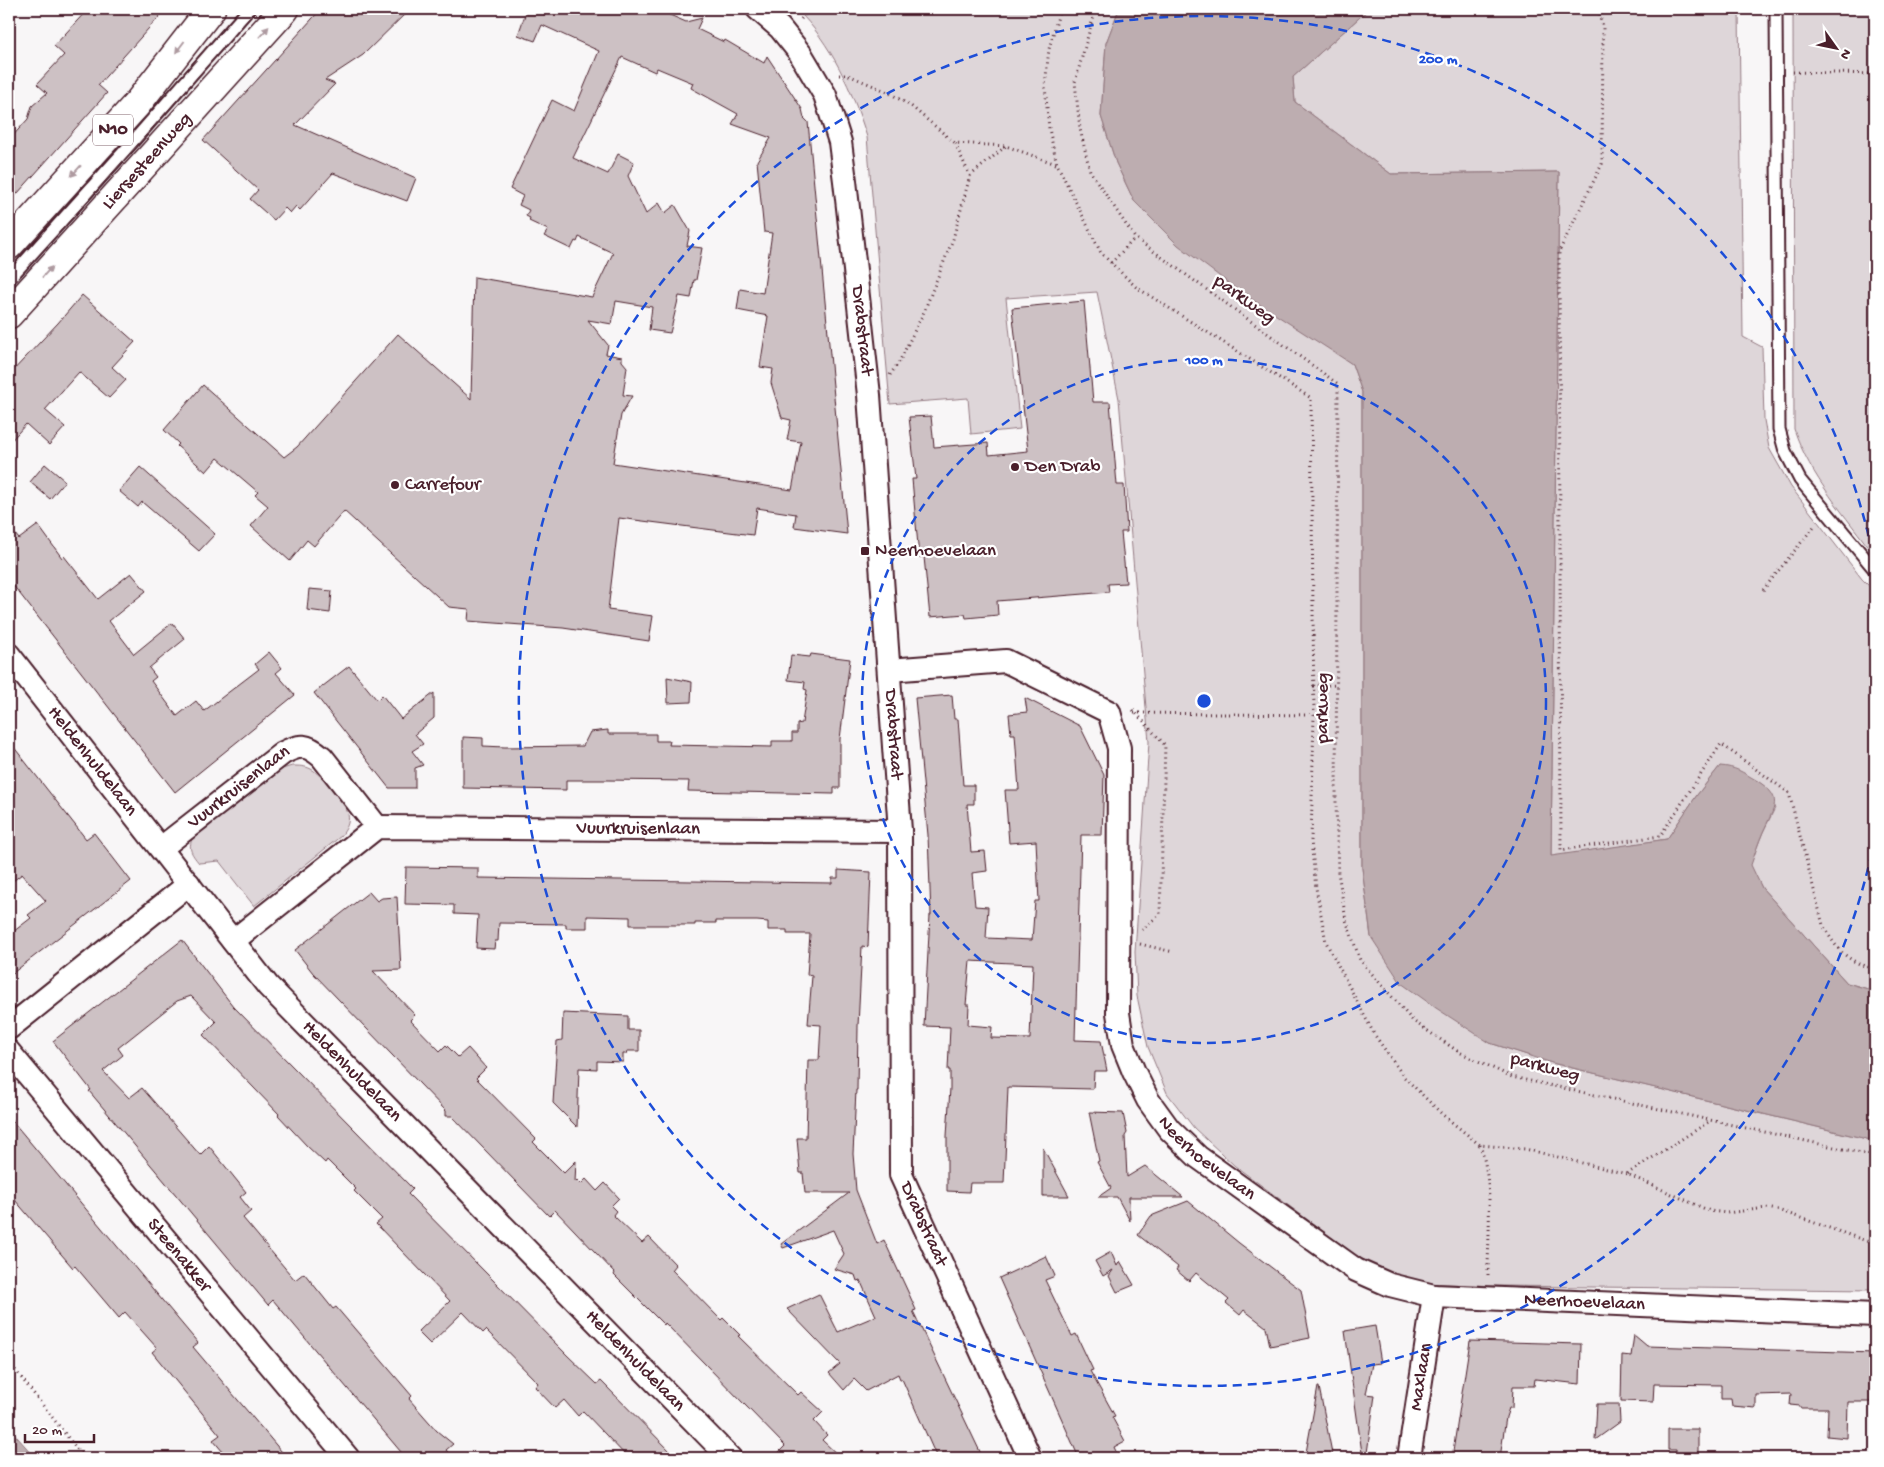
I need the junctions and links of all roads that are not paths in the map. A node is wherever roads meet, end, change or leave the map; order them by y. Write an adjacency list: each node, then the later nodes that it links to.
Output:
1 (211, 9): 6 (main road, N10, one-way to 6)
2 (249, 9): 7 (lane)
3 (285, 9): 8 (main road, Liersesteenweg / N10, one-way to 3)
4 (758, 9): 11 (street, Drabstraat)
5 (1776, 9): 9 (lane)
6 (9, 245)
7 (9, 279)
8 (9, 314)
9 (1875, 570)
10 (9, 655): 14 (street, Heldenhuldelaan)
11 (889, 670): 13 (street, Drabstraat); 19 (street, Neerhoevelaan)
12 (377, 827): 13 (street, Vuurkruisenlaan); 14 (street, Vuurkruisenlaan); 16 (street)
13 (900, 831): 23 (street, Drabstraat)
14 (161, 848): 15 (street, Heldenhuldelaan)
15 (189, 884): 16 (street, Heldenhuldelaan); 17 (street)
16 (233, 941): 22 (street, Heldenhuldelaan)
17 (9, 1028)
18 (9, 1052): 21 (street, Steenakker)
19 (1434, 1296): 20 (street, Neerhoevelaan); 24 (street, Maxlaan)
20 (1875, 1314)
21 (348, 1458)
22 (730, 1458)
23 (1030, 1458)
24 (1409, 1458)

